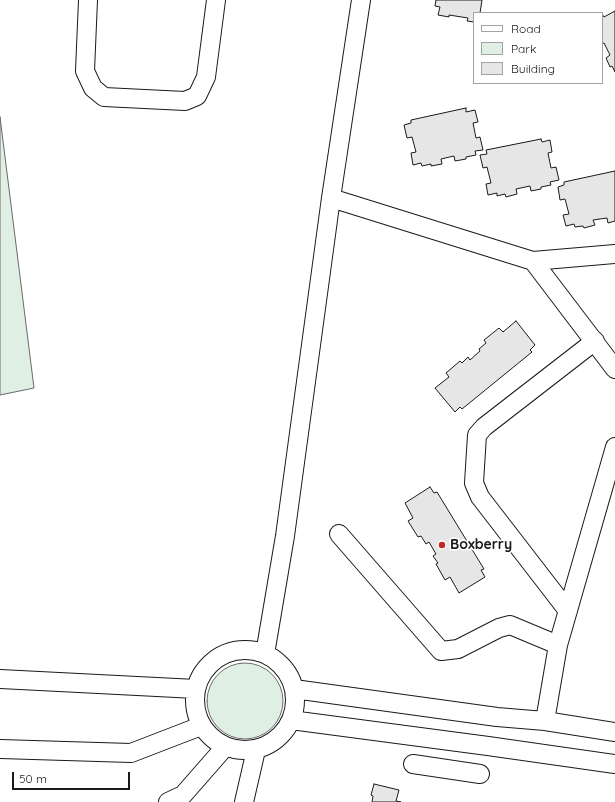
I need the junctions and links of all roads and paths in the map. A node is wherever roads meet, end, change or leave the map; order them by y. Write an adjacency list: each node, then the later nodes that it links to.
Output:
1 (88, 0): 2 (street)
2 (216, 0)
3 (361, 0): 4 (street)
4 (331, 198): 6 (street); 13 (street)
5 (615, 254): 6 (street)
6 (533, 261): 7 (street)
7 (595, 341): 8 (street); 11 (street)
8 (615, 369)
9 (615, 446): 11 (street)
10 (339, 534): 12 (street)
11 (568, 611): 12 (street)
12 (558, 645): 18 (street)
13 (265, 654): 15 (street); 16 (street)
14 (0, 679): 15 (street)
15 (196, 689): 19 (street)
16 (294, 689): 17 (street); 18 (street)
17 (291, 720): 23 (street); 25 (street)
18 (545, 721): 20 (street)
19 (201, 726): 21 (street); 22 (street)
20 (615, 732)
21 (225, 747): 23 (street); 27 (street)
22 (0, 749)
23 (256, 750): 28 (street)
24 (413, 764): 26 (street)
25 (615, 764)
26 (480, 774)
27 (168, 802)
28 (244, 802)

